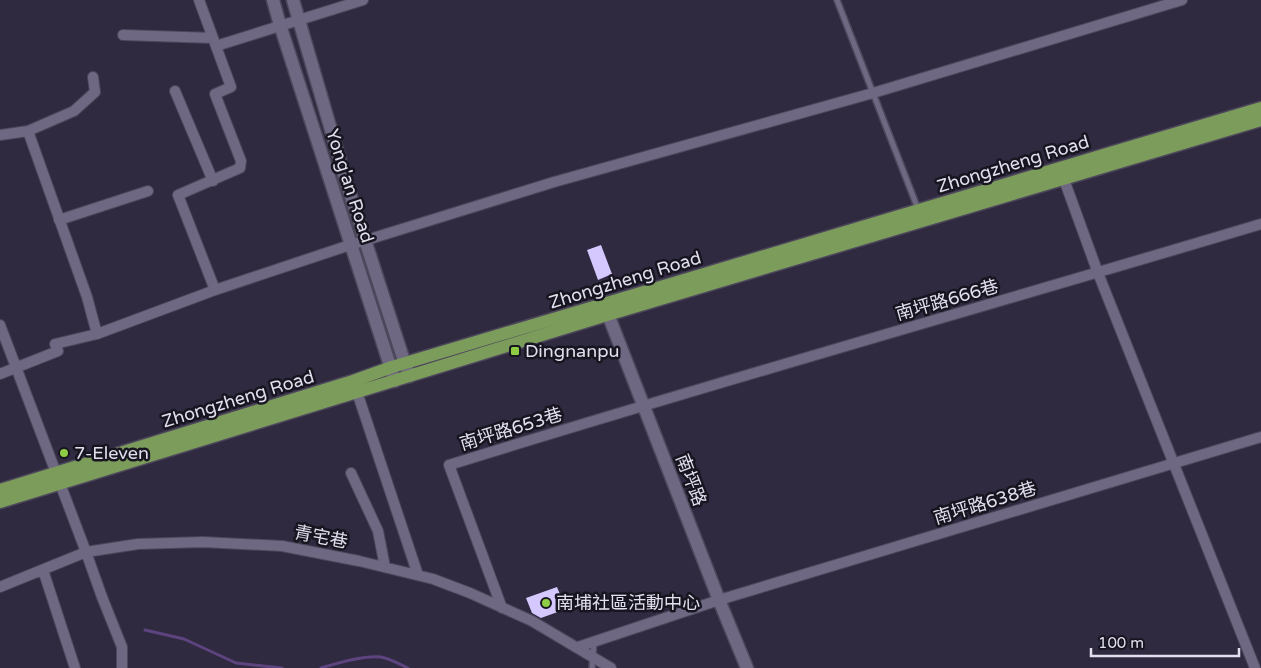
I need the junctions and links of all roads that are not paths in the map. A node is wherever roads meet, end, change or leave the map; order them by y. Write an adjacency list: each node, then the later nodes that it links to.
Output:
1 (199, 0): 10 (street)
2 (273, 0): 8 (street, Yong'an Road)
3 (293, 0): 7 (street, Yong'an Road)
4 (363, 0): 7 (street)
5 (837, 0): 13 (lane)
6 (1182, 0): 13 (street)
7 (298, 20): 8 (street); 24 (street, Yong'an Road)
8 (280, 25): 10 (street); 25 (street, Yong'an Road)
9 (122, 36): 10 (street)
10 (215, 42): 19 (street)
11 (93, 77): 16 (street)
12 (175, 91): 19 (street)
13 (873, 92): 21 (lane); 24 (street)
14 (1261, 108): 18 (main road, Zhongzheng Road)
15 (1261, 120): 18 (main road, Zhongzheng Road)
16 (28, 131): 17 (street); 22 (street)
17 (0, 135)
18 (1062, 173): 21 (main road, Zhongzheng Road); 26 (street)
19 (213, 181): 27 (street)
20 (148, 191): 22 (street)
21 (921, 216): 28 (main road, Zhongzheng Road)
22 (59, 220): 30 (street)
23 (1261, 224): 26 (street, 南坪路666巷)
24 (365, 241): 25 (street); 31 (street, Yong'an Road)
25 (351, 245): 27 (street); 32 (street, Yong'an Road)
26 (1098, 273): 38 (street, 南坪路666巷); 40 (street)
27 (215, 290): 30 (street)
28 (606, 310): 31 (main road, Zhongzheng Road); 35 (main road, Zhongzheng Road); 38 (street, 南坪路)
29 (0, 325): 33 (street)
30 (97, 334): 33 (street)
31 (405, 364): 32 (main road, Zhongzheng Road); 35 (street, Yong'an Road)
32 (392, 367): 36 (street, Yong'an Road); 42 (main road, Zhongzheng Road)
33 (16, 368): 34 (street); 42 (street)
34 (0, 374)
35 (410, 376): 36 (main road, Zhongzheng Road)
36 (395, 381): 37 (main road, Zhongzheng Road)
37 (356, 392): 42 (main road, Zhongzheng Road); 48 (street)
38 (642, 405): 50 (street, 南坪路); 51 (street, 南坪路653巷)
39 (1261, 437): 40 (street, 南坪路638巷)
40 (1174, 463): 50 (street, 南坪路638巷); 59 (street)
41 (351, 473): 46 (street)
42 (59, 478): 43 (main road, Zhongzheng Road); 44 (main road, Zhongzheng Road); 45 (street)
43 (0, 490)
44 (0, 502)
45 (86, 552): 46 (street, 青宅巷); 47 (street, 青宅巷); 56 (street)
46 (385, 567): 48 (street, 青宅巷)
47 (42, 570): 49 (street, 青宅巷); 55 (street)
48 (418, 575): 51 (street, 青宅巷)
49 (0, 587)
50 (719, 600): 52 (street, 南坪路638巷); 58 (street, 南坪路)
51 (502, 608): 53 (street, 青宅巷)
52 (594, 642): 53 (street, 南坪路638巷); 54 (lane)
53 (578, 648): 54 (street, 青宅巷)
54 (593, 663): 57 (street, 青宅巷)
55 (75, 668)
56 (122, 668)
57 (611, 668)
58 (748, 668)
59 (1255, 668)

